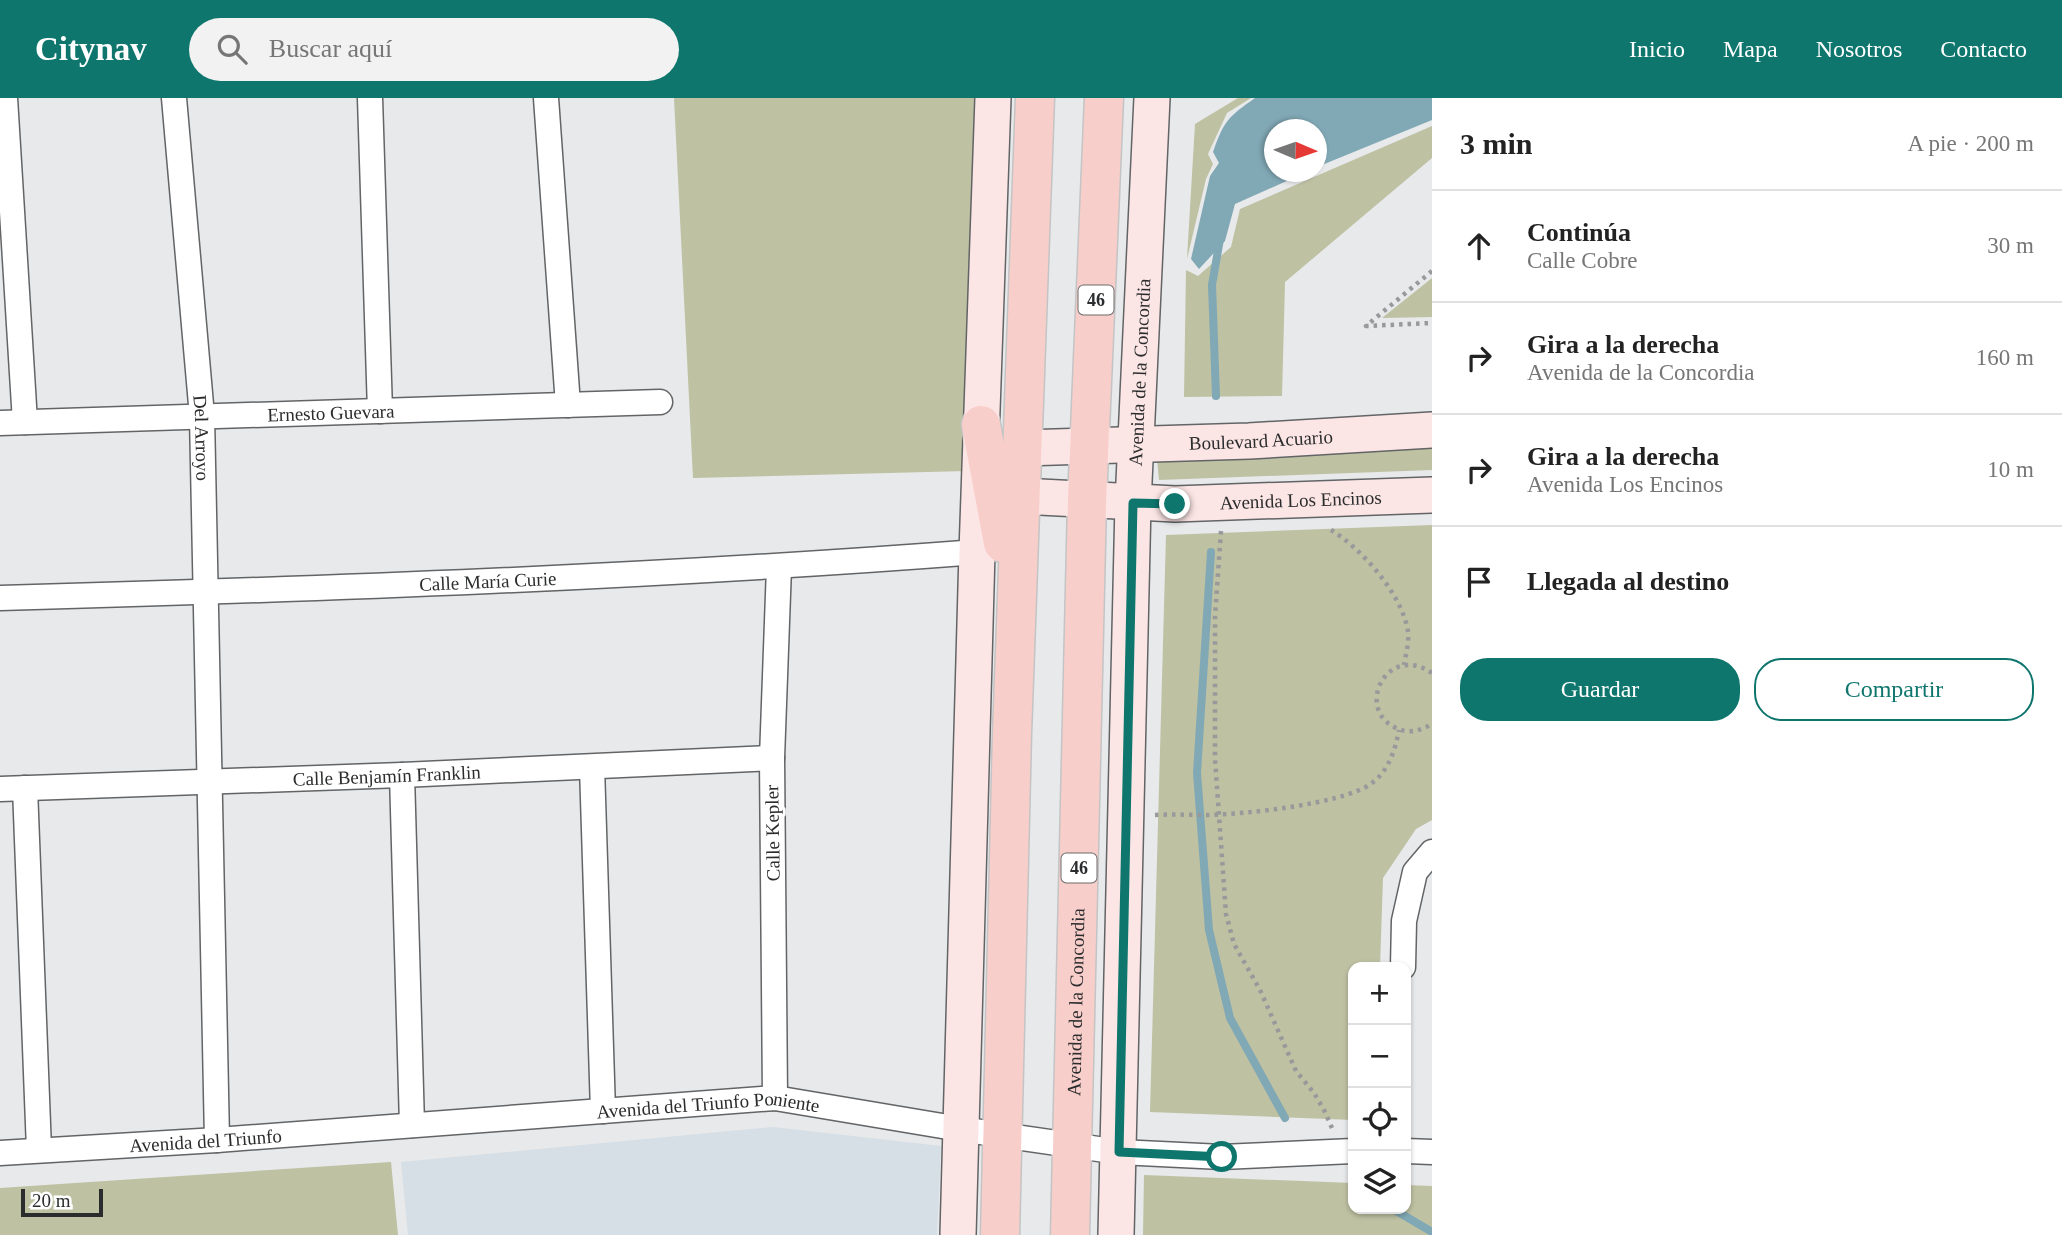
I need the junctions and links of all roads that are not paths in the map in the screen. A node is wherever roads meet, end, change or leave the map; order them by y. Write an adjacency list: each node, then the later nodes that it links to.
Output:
1 (5, 98): 13 (street)
2 (174, 98): 12 (street, Del Arroyo)
3 (370, 98): 11 (street)
4 (546, 98): 10 (street)
5 (993, 98): 15 (street)
6 (1035, 98): 19 (main road)
7 (1104, 98): 18 (main road, Avenida de la Concordia / 46)
8 (1152, 98): 17 (street, Avenida de la Concordia)
9 (660, 402): 10 (street, Ernesto Guevara)
10 (568, 405): 11 (street, Ernesto Guevara)
11 (380, 411): 12 (street, Ernesto Guevara)
12 (202, 416): 13 (street, Ernesto Guevara); 26 (street, Del Arroyo)
13 (25, 422): 14 (street, Ernesto Guevara)
14 (0, 423)
15 (981, 425): 24 (street); 28 (main road)
16 (1432, 430): 17 (street, Boulevard Acuario)
17 (1136, 444): 18 (street, Boulevard Acuario); 23 (street, Avenida de la Concordia)
18 (1089, 446): 19 (street, Boulevard Acuario); 22 (main road, Avenida de la Concordia / 46)
19 (1023, 448): 21 (main road)
20 (1432, 495): 23 (street, Avenida Los Encinos)
21 (1021, 496): 22 (street, Avenida Los Encinos); 28 (main road)
22 (1087, 501): 23 (street, Avenida Los Encinos); 43 (main road, Avenida de la Concordia / 46)
23 (1133, 503): 47 (street, Avenida de la Concordia)
24 (976, 552): 25 (street, Calle María Curie); 40 (street)
25 (779, 567): 26 (street, Calle María Curie); 29 (street, Calle Kepler)
26 (204, 592): 27 (street, Calle María Curie); 32 (street, Del Arroyo)
27 (0, 598)
28 (1017, 614): 41 (main road)
29 (772, 758): 30 (street, Calle Benjamín Franklin); 37 (street, Calle Kepler)
30 (592, 767): 31 (street, Calle Benjamín Franklin); 38 (street)
31 (402, 775): 32 (street, Calle Benjamín Franklin); 39 (street)
32 (211, 780): 34 (street, Calle Benjamín Franklin); 42 (street, Del Arroyo)
33 (0, 789): 34 (street, Calle Benjamín Franklin)
34 (26, 789): 44 (street)
35 (1432, 852): 36 (street)
36 (1403, 962)
37 (775, 1098): 38 (street, Avenida del Triunfo Poniente); 40 (street, Avenida del Triunfo Poniente)
38 (603, 1111): 39 (street, Avenida del Triunfo Poniente)
39 (412, 1125): 42 (street, Avenida del Triunfo)
40 (960, 1129): 41 (street, Avenida del Triunfo Poniente); 50 (street)
41 (1003, 1136): 43 (street, Avenida del Triunfo Poniente); 51 (main road)
42 (217, 1140): 44 (street, Avenida del Triunfo)
43 (1073, 1146): 47 (street, Avenida del Triunfo Poniente); 52 (main road, Avenida de la Concordia / 46)
44 (39, 1150): 49 (street, Avenida del Triunfo)
45 (1348, 1151): 47 (street, Avenida del Triunfo Poniente)
46 (1411, 1151): 48 (street)
47 (1119, 1152): 53 (street, Avenida de la Concordia)
48 (1432, 1152)
49 (0, 1153)
50 (958, 1235)
51 (1000, 1235)
52 (1070, 1235)
53 (1116, 1235)

